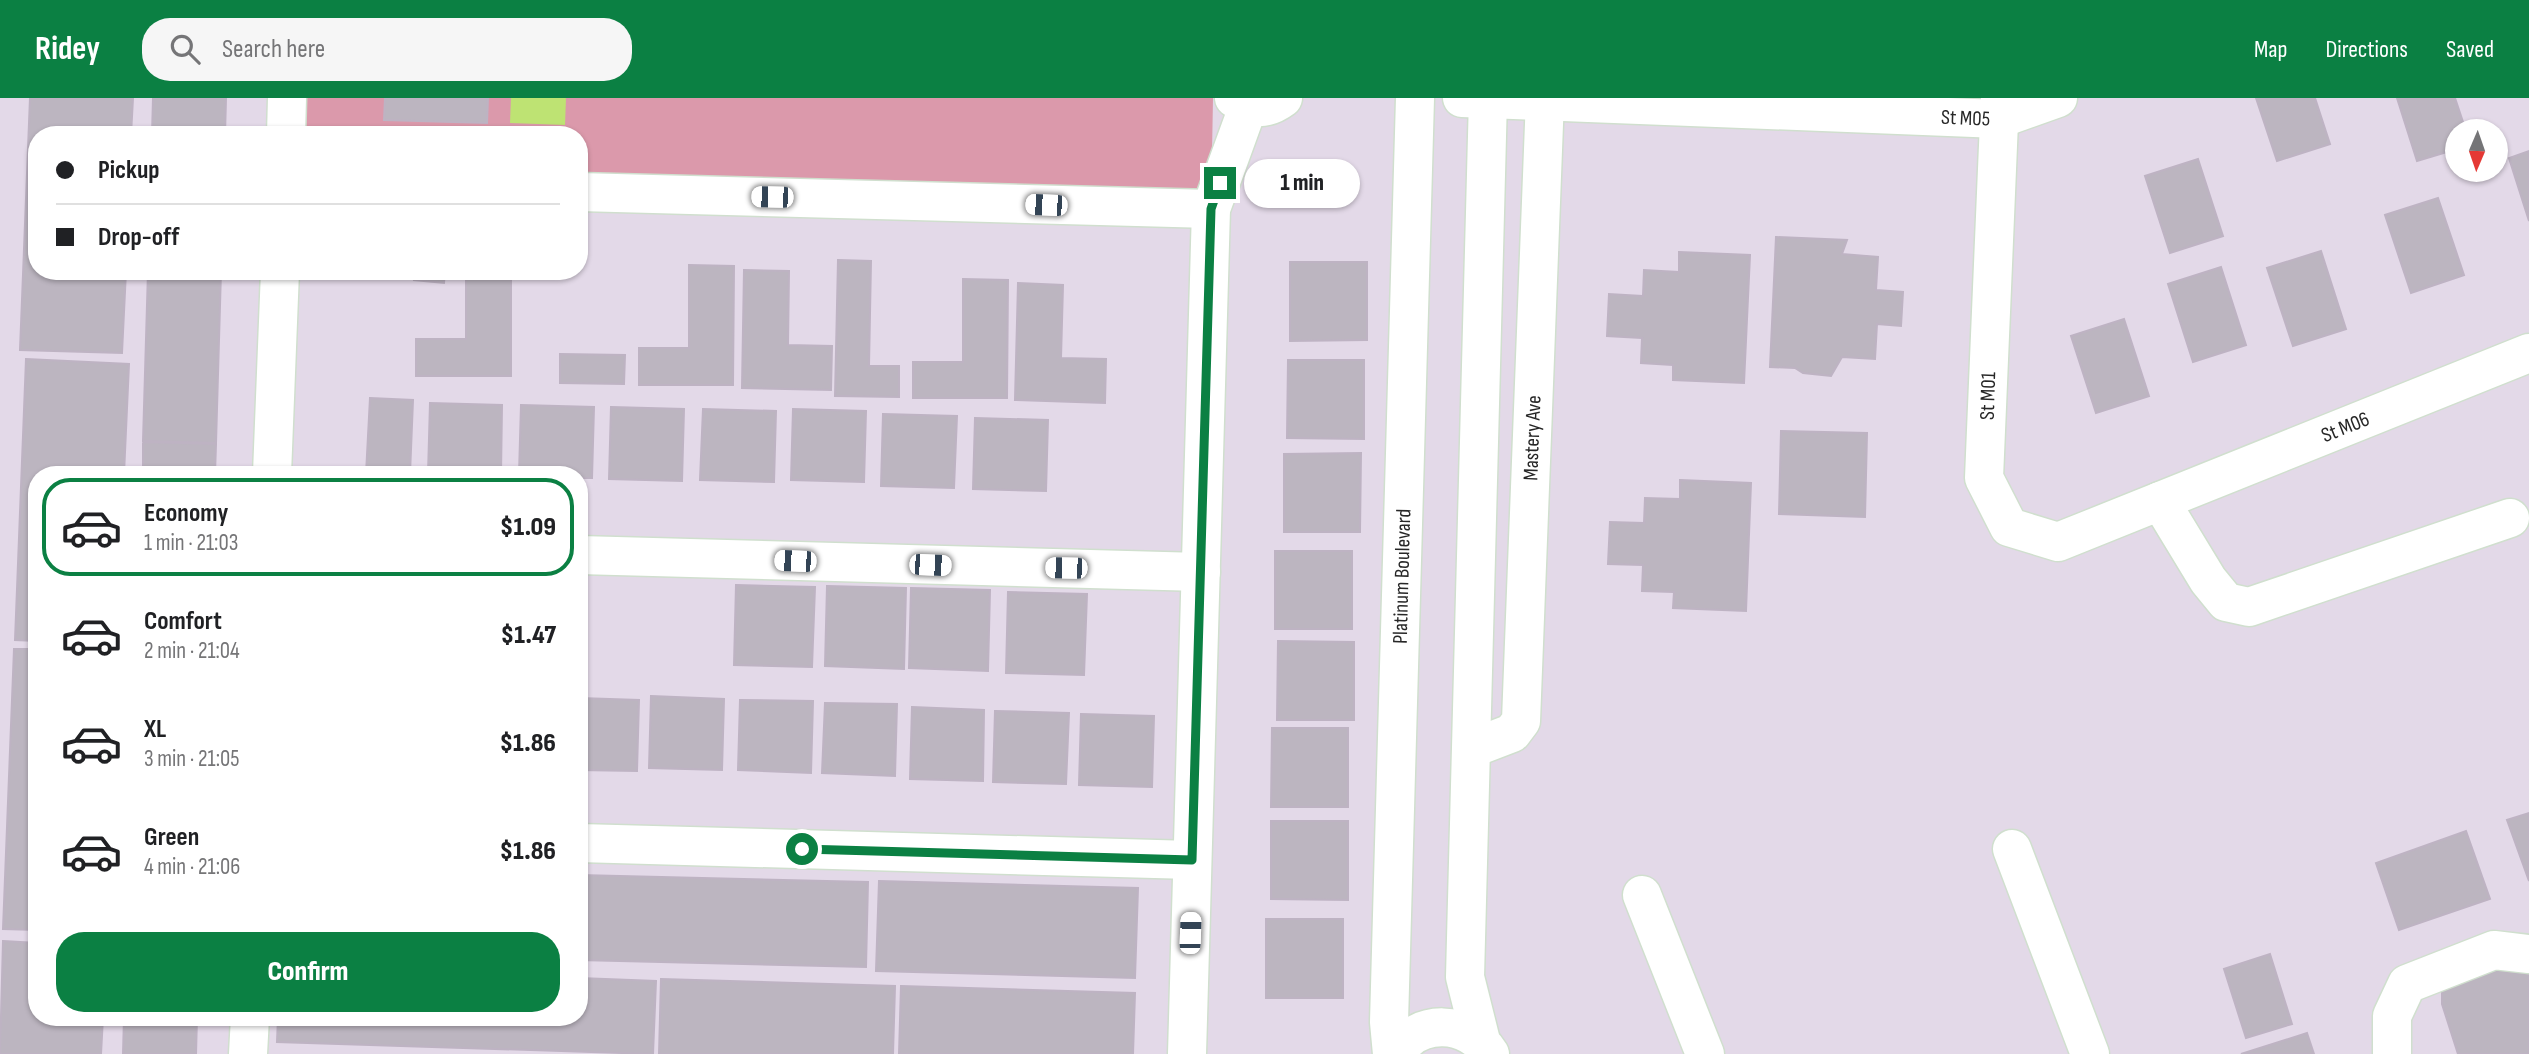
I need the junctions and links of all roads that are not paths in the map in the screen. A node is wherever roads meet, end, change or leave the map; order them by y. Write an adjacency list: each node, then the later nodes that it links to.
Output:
1 (287, 98): 9 (street)
2 (1415, 98): 29 (street, Platinum Boulevard)
3 (2058, 98): 8 (street, St M05)
4 (1479, 99): 5 (street, St M05); 19 (street)
5 (1545, 99): 7 (street, St M05); 19 (street, Mastery Ave)
6 (1255, 101): 11 (street)
7 (1749, 103): 8 (street, St M05)
8 (2000, 109): 15 (street, St M01)
9 (286, 126)
10 (588, 192): 11 (street)
11 (1211, 209): 18 (street)
12 (280, 280): 14 (street)
13 (2529, 353): 15 (street, St M06)
14 (272, 466)
15 (2160, 500): 16 (street)
16 (2510, 518)
17 (588, 555): 18 (street)
18 (1201, 572): 22 (street)
19 (1473, 748): 26 (street)
20 (588, 843): 22 (street)
21 (2012, 849): 31 (street)
22 (1192, 860): 28 (street)
23 (1642, 895): 30 (street)
24 (2529, 954): 32 (street)
25 (250, 1026): 27 (street)
26 (1485, 1048): 29 (street)
27 (248, 1054)
28 (1187, 1054)
29 (1394, 1054)
30 (1705, 1054)
31 (2090, 1054)
32 (2392, 1054)

